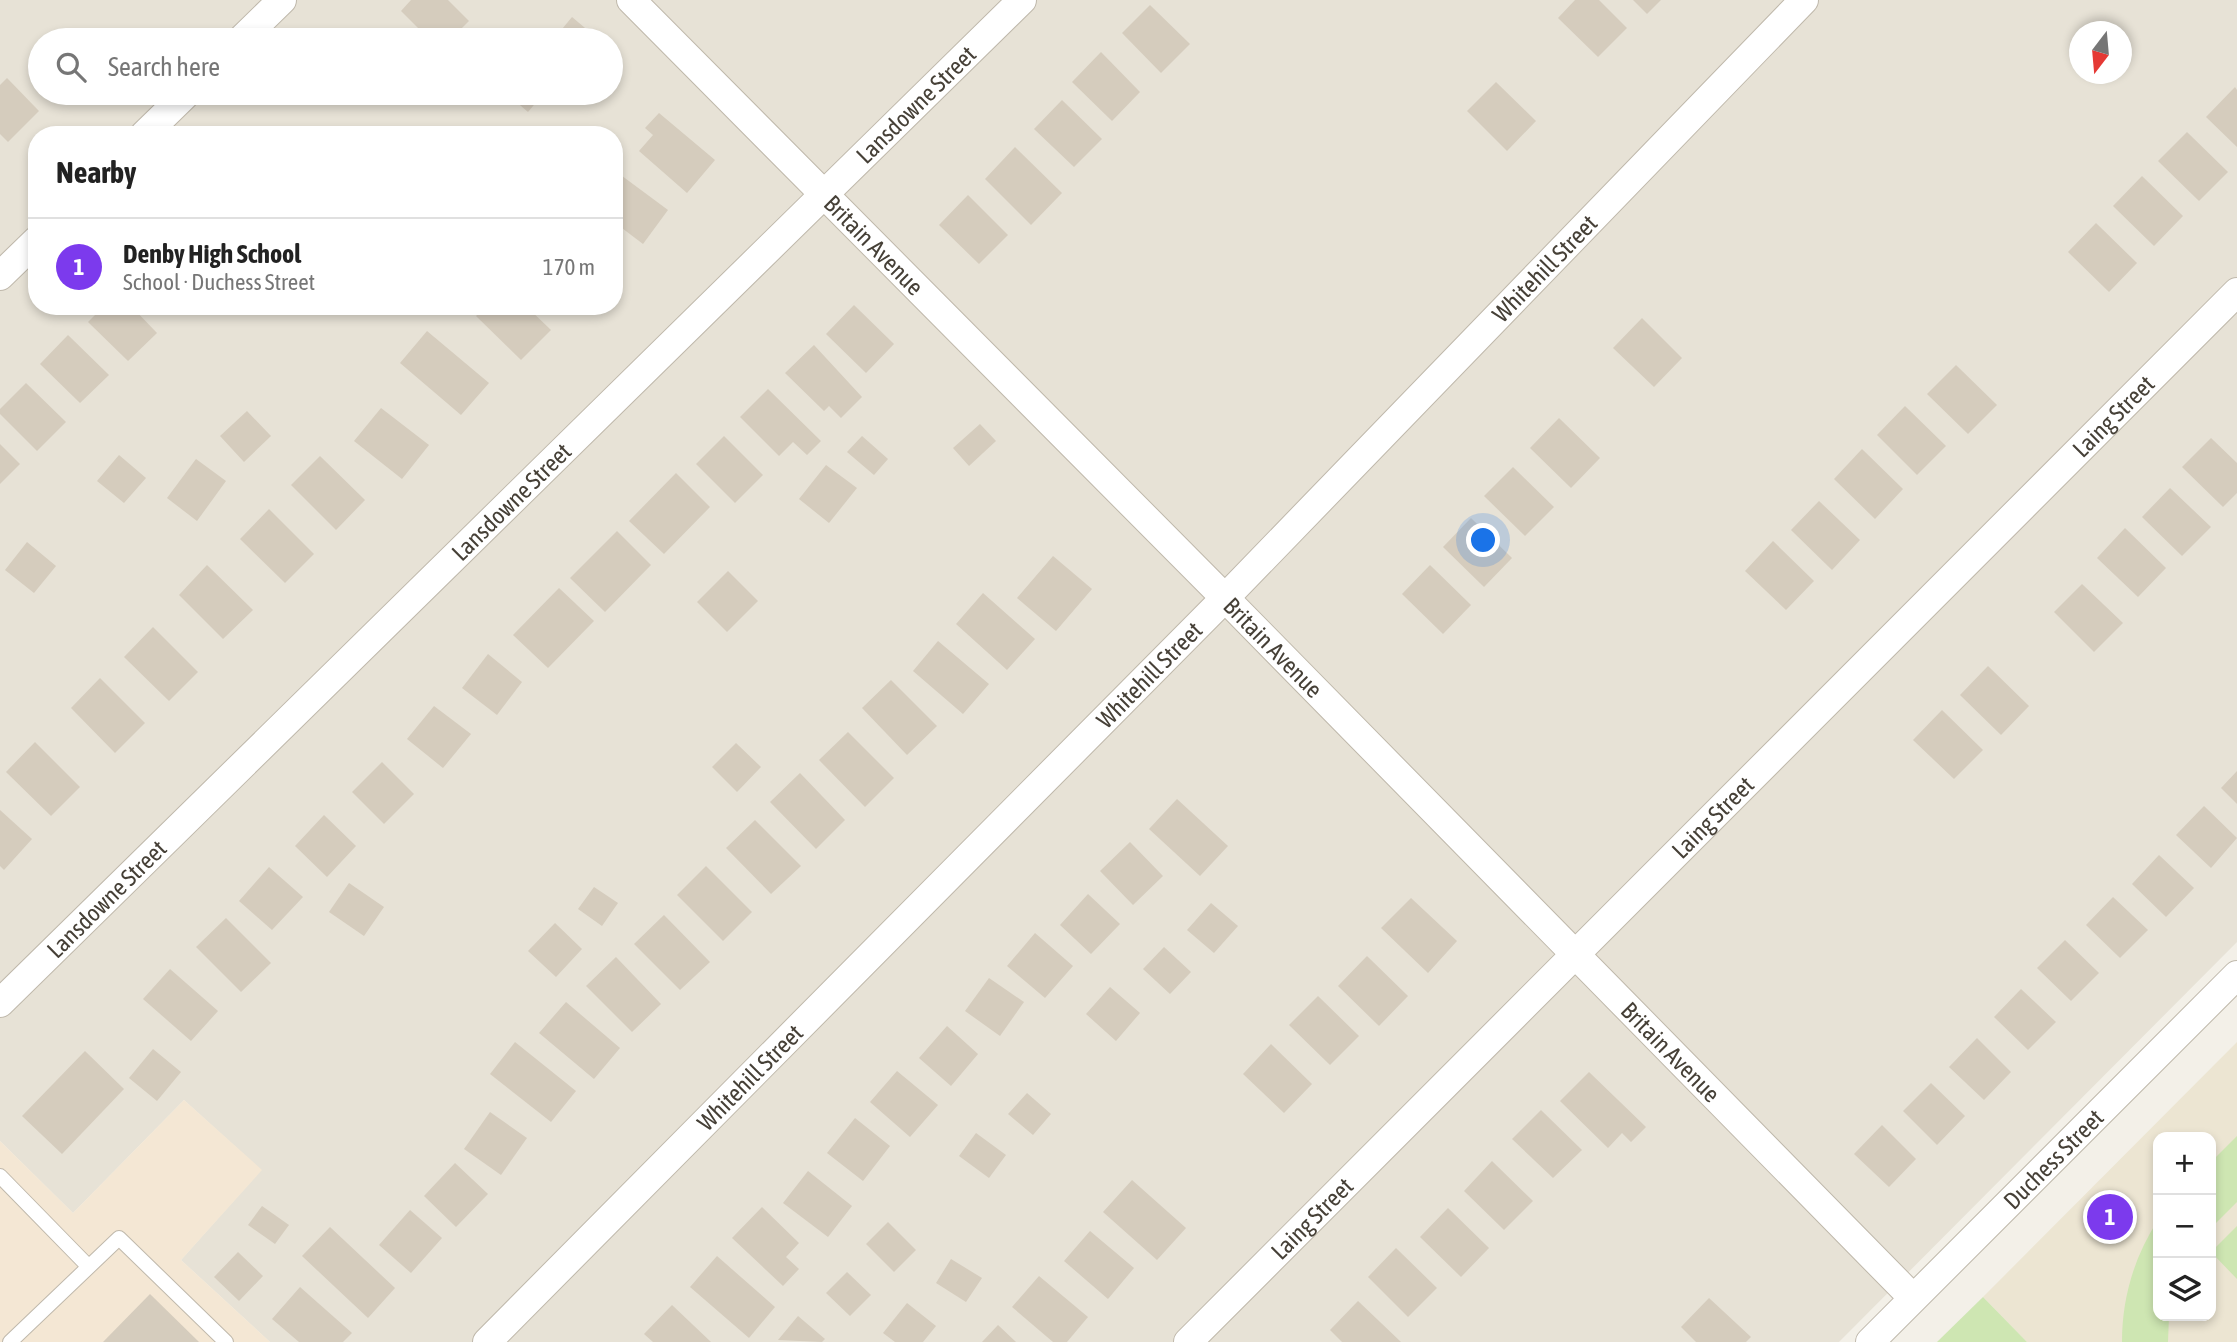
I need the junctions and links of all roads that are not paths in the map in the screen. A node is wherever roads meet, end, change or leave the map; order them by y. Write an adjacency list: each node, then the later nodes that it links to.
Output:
1 (282, 0): 5 (street)
2 (631, 0): 8 (street, Britain Avenue)
3 (1022, 0): 8 (street, Lansdowne Street)
4 (1804, 0): 12 (street, Whitehill Street)
5 (253, 28)
6 (175, 105): 7 (street)
7 (153, 126)
8 (825, 194): 12 (street, Britain Avenue); 15 (street, Lansdowne Street)
9 (28, 249): 10 (street)
10 (0, 276)
11 (2237, 292): 13 (street, Laing Street)
12 (1225, 598): 13 (street, Britain Avenue); 21 (street, Whitehill Street)
13 (1576, 953): 18 (street, Britain Avenue); 22 (street, Laing Street)
14 (2237, 975): 18 (street, Duchess Street)
15 (0, 1003)
16 (0, 1176): 17 (lane)
17 (88, 1266): 19 (lane); 20 (lane)
18 (1913, 1298): 23 (street, Duchess Street)
19 (10, 1342)
20 (226, 1342)
21 (487, 1342)
22 (1188, 1342)
23 (1870, 1342)

